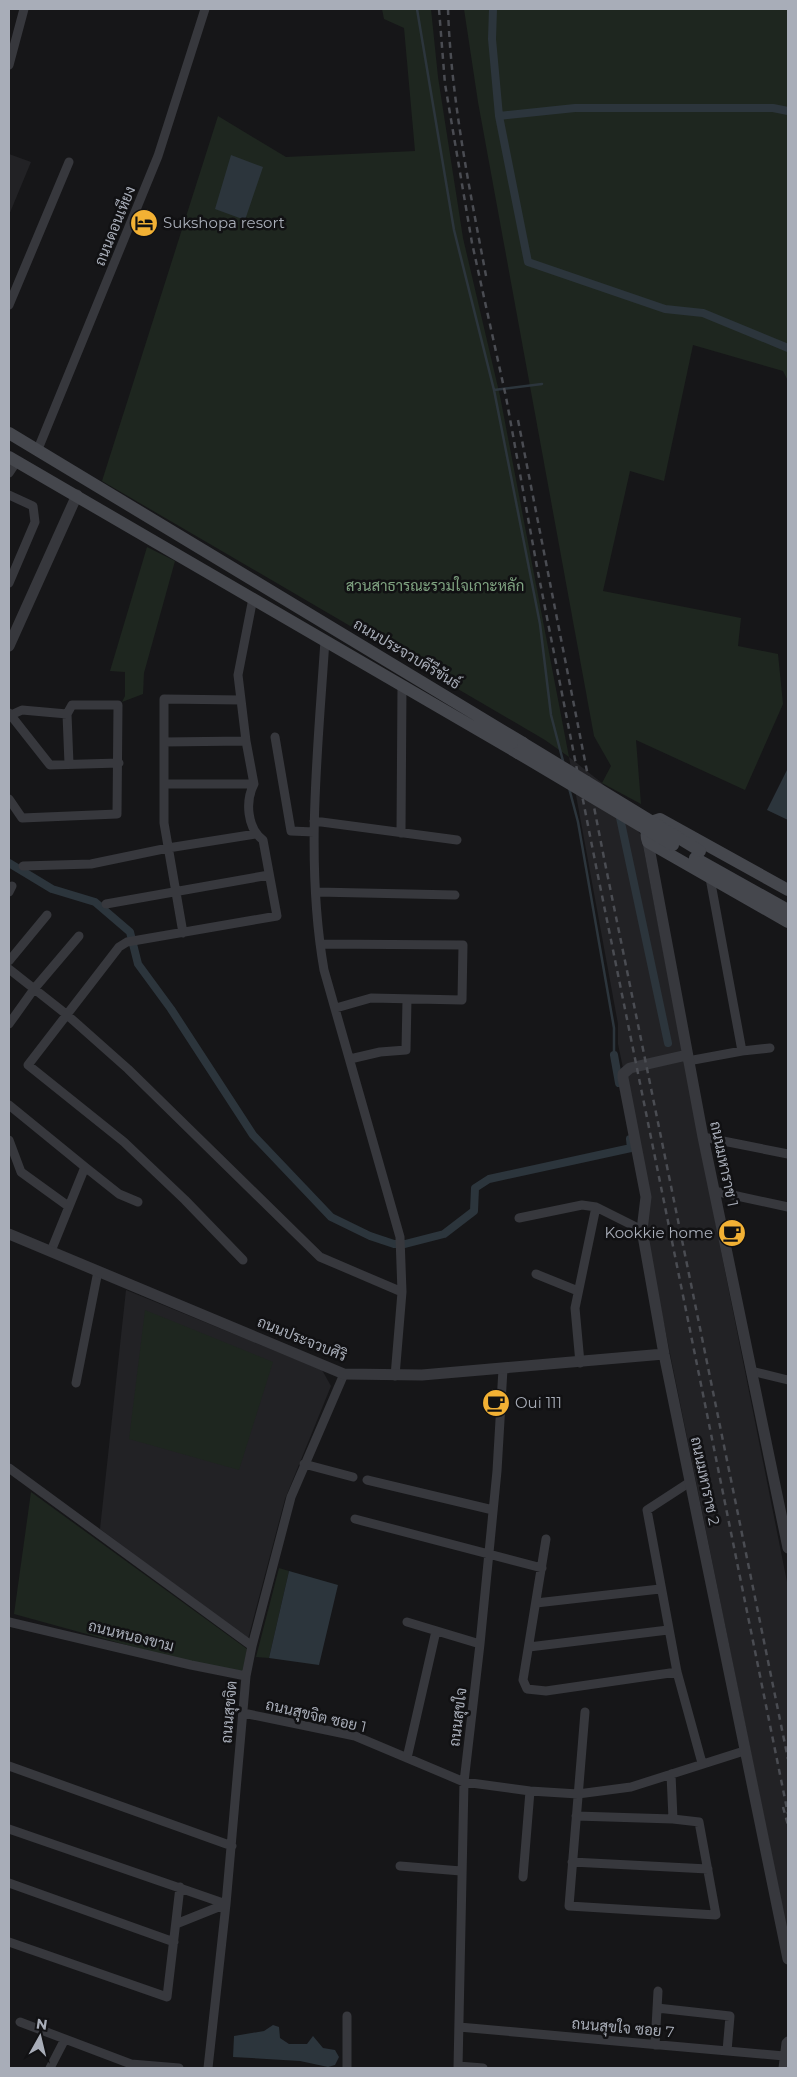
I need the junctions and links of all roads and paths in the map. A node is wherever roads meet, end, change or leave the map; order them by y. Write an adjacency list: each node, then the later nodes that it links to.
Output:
1 (24, 9): 3 (street)
2 (204, 9): 7 (street, ถนนดอนเหียง)
3 (9, 65)
4 (68, 162): 5 (street)
5 (9, 305)
6 (9, 433): 7 (main road, ถนนประจวบคีรีขันธ์)
7 (38, 450): 23 (main road, ถนนประจวบคีรีขันธ์)
8 (13, 459): 9 (street); 11 (main road, ถนนประจวบคีรีขันธ์)
9 (9, 473)
10 (9, 495): 12 (street)
11 (77, 495): 13 (main road, ถนนประจวบคีรีขันธ์); 15 (street)
12 (9, 583)
13 (253, 598): 14 (main road, ถนนประจวบคีรีขันธ์); 17 (street)
14 (325, 640): 16 (main road, ถนนประจวบคีรีขันธ์); 29 (street)
15 (9, 646)
16 (402, 685): 23 (main road, ถนนประจวบคีรีขันธ์); 31 (street)
17 (241, 700): 21 (street); 22 (street)
18 (67, 714): 19 (street); 24 (street); 25 (street)
19 (9, 715): 25 (street)
20 (275, 737): 30 (street)
21 (246, 740): 22 (street); 27 (street)
22 (164, 742): 26 (street)
23 (521, 748): 36 (main road, ถนนประจวบคีรีขันธ์, bridge)
24 (118, 763): 25 (street); 28 (street)
25 (69, 764)
26 (165, 784): 27 (street); 35 (street)
27 (254, 784): 32 (street)
28 (9, 799)
29 (314, 821): 30 (street); 31 (street)
30 (314, 832): 42 (street)
31 (401, 833): 33 (street)
32 (256, 834): 35 (street); 38 (street)
33 (457, 840)
34 (648, 842): 39 (main road); 41 (main road); 61 (street, ถนนมหาราช 1)
35 (168, 848): 37 (street); 40 (street)
36 (697, 854): 44 (main road, ถนนประจวบคีรีขันธ์); 46 (main road, ถนนประจวบคีรีขันธ์)
37 (23, 866)
38 (269, 875): 40 (street); 49 (street)
39 (710, 878): 48 (main road); 60 (street)
40 (176, 890): 45 (street); 49 (street)
41 (788, 890)
42 (316, 892): 43 (street); 51 (street)
43 (455, 895)
44 (788, 903)
45 (106, 904)
46 (788, 910)
47 (47, 915): 52 (street)
48 (788, 922)
49 (183, 933): 57 (street)
50 (79, 936): 54 (street)
51 (320, 944): 55 (street); 56 (street)
52 (9, 961)
53 (9, 969): 54 (street)
54 (34, 989): 57 (street); 58 (street)
55 (407, 999): 56 (street); 62 (street)
56 (336, 1008): 62 (street)
57 (66, 1014): 77 (street); 81 (street)
58 (9, 1024)
59 (770, 1048): 60 (street)
60 (742, 1051): 61 (street)
61 (687, 1058): 64 (street, ถนนมหาราช 1); 74 (street, ถนนมหาราช 2)
62 (350, 1059): 81 (street)
63 (9, 1105): 67 (street)
64 (703, 1137): 66 (street); 68 (street, ถนนมหาราช 1)
65 (9, 1140): 70 (street)
66 (788, 1154)
67 (85, 1168): 69 (street); 70 (street)
68 (714, 1191): 72 (street); 85 (street, ถนนมหาราช 1)
69 (138, 1202)
70 (68, 1206): 76 (street)
71 (596, 1207): 73 (street); 74 (street); 80 (street)
72 (788, 1207)
73 (519, 1218)
74 (642, 1230): 82 (street, ถนนมหาราช 2)
75 (9, 1234): 76 (street, ถนนประจวบศิริ)
76 (51, 1251): 78 (street, ถนนประจวบศิริ)
77 (243, 1260)
78 (98, 1271): 86 (street, ถนนประจวบศิริ); 89 (street)
79 (536, 1274): 80 (street)
80 (578, 1291): 83 (street)
81 (402, 1292): 87 (street)
82 (664, 1354): 83 (street, ถนนประจวบศิริ); 94 (street, ถนนมหาราช 2)
83 (580, 1363): 84 (street, ถนนประจวบศิริ)
84 (503, 1369): 87 (street, ถนนประจวบศิริ); 95 (street, ถนนสุขใจ)
85 (751, 1370): 88 (street); 98 (street, ถนนมหาราช 1)
86 (344, 1374): 87 (street, ถนนประจวบศิริ); 90 (street, ถนนสุขจิต)
87 (395, 1376)
88 (788, 1380)
89 (76, 1383)
90 (304, 1464): 92 (street); 108 (street, ถนนสุขจิต)
91 (9, 1468): 108 (street)
92 (353, 1477)
93 (367, 1480): 95 (street)
94 (690, 1482): 101 (street); 114 (street, ถนนมหาราช 2)
95 (493, 1510): 99 (street, ถนนสุขใจ)
96 (355, 1519): 99 (street)
97 (546, 1539): 100 (street)
98 (788, 1548)
99 (489, 1554): 100 (street); 107 (street, ถนนสุขใจ)
100 (542, 1568): 102 (street)
101 (660, 1589): 102 (street); 105 (street)
102 (536, 1602): 109 (street)
103 (9, 1622): 111 (street, ถนนหนองขาม)
104 (407, 1622): 106 (street)
105 (668, 1630): 109 (street); 110 (street)
106 (436, 1631): 107 (street); 115 (street)
107 (480, 1644): 119 (street, ถนนสุขใจ)
108 (252, 1646): 111 (street, ถนนสุขจิต)
109 (529, 1647): 110 (street)
110 (677, 1672): 116 (street)
111 (246, 1676): 113 (street, ถนนสุขจิต)
112 (585, 1712): 121 (street)
113 (243, 1713): 115 (street, ถนนสุขจิต ซอย 1); 125 (street, ถนนสุขจิต)
114 (744, 1751): 116 (street, ถนนสุขจิต ซอย 1); 137 (street, ถนนมหาราช 2)
115 (407, 1758): 119 (street, ถนนสุขจิต ซอย 1)
116 (702, 1763): 118 (street, ถนนสุขจิต ซอย 1)
117 (9, 1766): 125 (street)
118 (671, 1774): 121 (street, ถนนสุขจิต ซอย 1); 123 (street)
119 (464, 1782): 120 (street, ถนนสุขจิต ซอย 1); 129 (street, ถนนสุขใจ)
120 (530, 1791): 121 (street, ถนนสุขจิต ซอย 1); 130 (street)
121 (578, 1794): 122 (street)
122 (576, 1816): 123 (street); 126 (street)
123 (673, 1819): 128 (street)
124 (9, 1829): 132 (street)
125 (232, 1846): 133 (street, ถนนสุขจิต)
126 (572, 1862): 128 (street); 128 (street)
127 (400, 1866): 129 (street)
128 (708, 1869)
129 (461, 1871): 142 (street, ถนนสุขใจ)
130 (523, 1877)
131 (9, 1883): 136 (street)
132 (180, 1887): 133 (street); 134 (street)
133 (226, 1904): 134 (street); 151 (street, ถนนสุขจิต)
134 (176, 1924): 136 (street)
135 (9, 1942): 136 (street)
136 (174, 1942)
137 (788, 1958)
138 (658, 1991): 139 (street)
139 (657, 2008): 145 (street); 146 (street)
140 (347, 2016): 152 (street)
141 (20, 2022): 143 (street)
142 (460, 2027): 145 (street, ถนนสุขใจ ซอย 7); 148 (street, ถนนสุขใจ)
143 (65, 2039): 149 (street); 150 (street)
144 (788, 2041): 147 (street)
145 (655, 2045): 146 (street, ถนนสุขใจ ซอย 7)
146 (727, 2051): 147 (street, ถนนสุขใจ ซอย 7)
147 (784, 2056): 154 (street)
148 (458, 2067): 153 (street)
149 (50, 2068)
150 (178, 2068)
151 (208, 2068)
152 (347, 2068)
153 (483, 2068)
154 (783, 2068)

